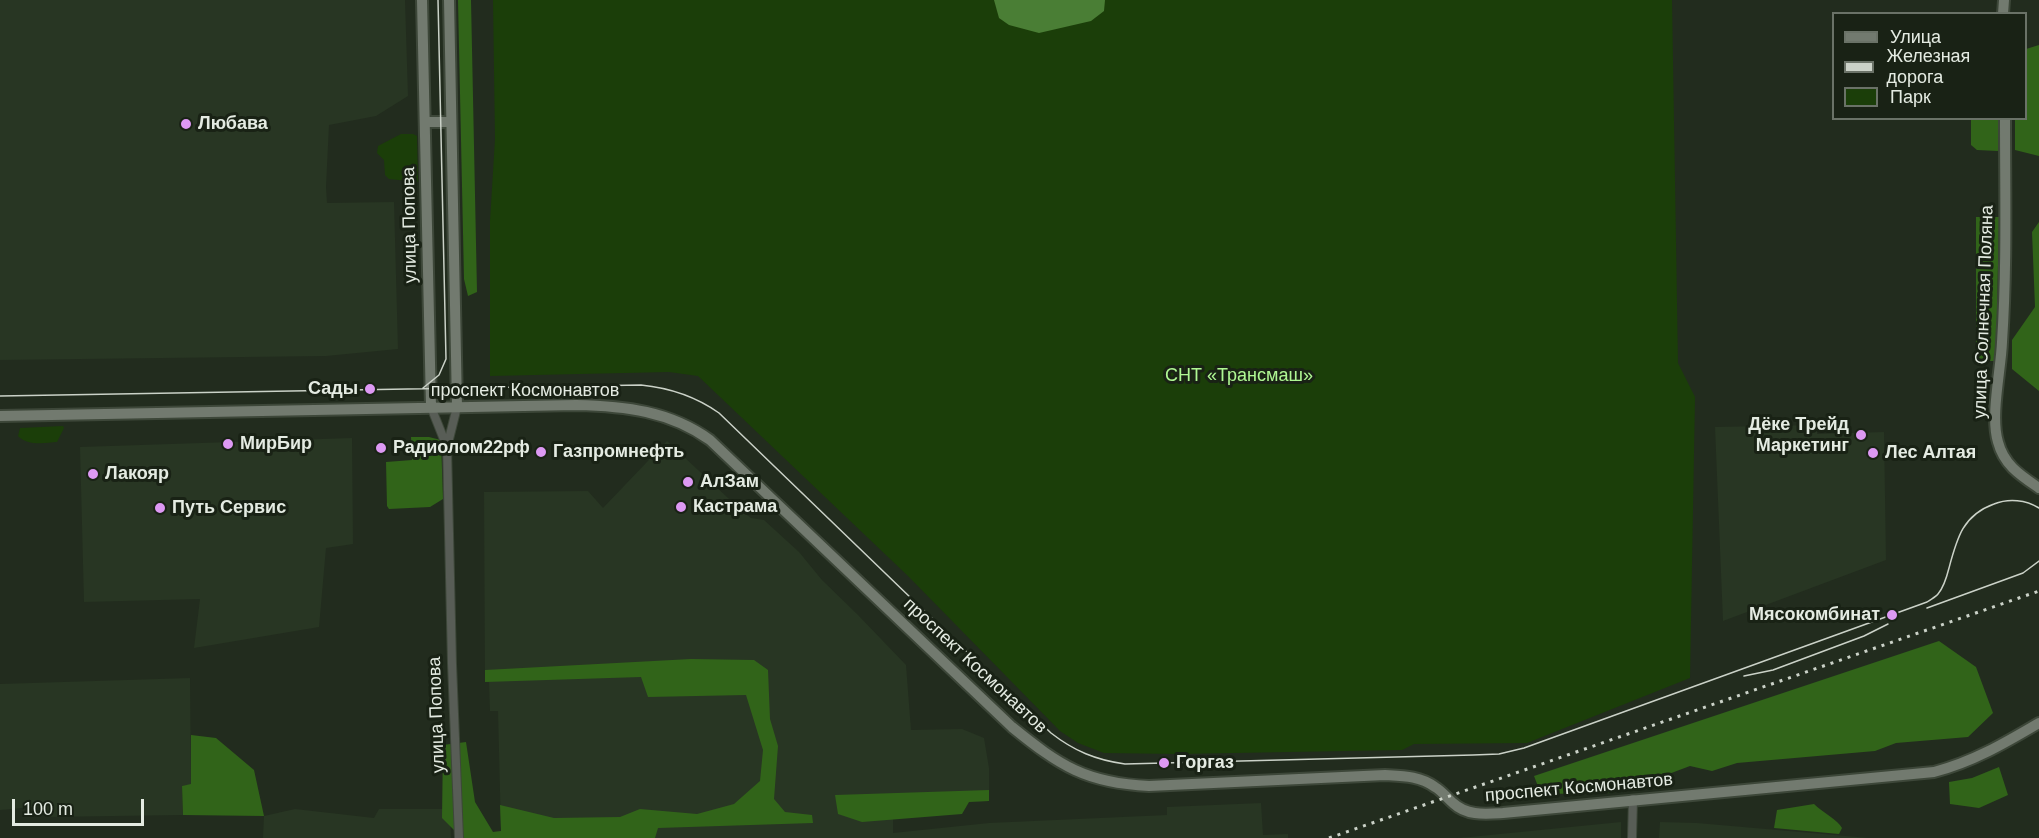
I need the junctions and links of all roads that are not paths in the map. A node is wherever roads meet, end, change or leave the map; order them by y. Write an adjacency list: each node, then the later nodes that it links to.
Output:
1 (422, 0): 4 (main road, улица Попова)
2 (449, 0): 5 (main road, улица Попова)
3 (2005, 120): 10 (main road, улица Солнечная Поляна)
4 (425, 122): 5 (main road); 6 (main road, улица Попова)
5 (451, 122): 7 (main road, улица Попова)
6 (431, 407): 7 (main road, проспект Космонавтов); 8 (main road, проспект Космонавтов); 9 (street, улица Попова)
7 (458, 407): 9 (street, улица Попова); 12 (main road, проспект Космонавтов)
8 (0, 416)
9 (447, 447): 13 (street, улица Попова)
10 (2039, 488)
11 (2039, 723): 12 (main road, проспект Космонавтов)
12 (1633, 799): 14 (street)
13 (459, 838)
14 (1632, 838)

